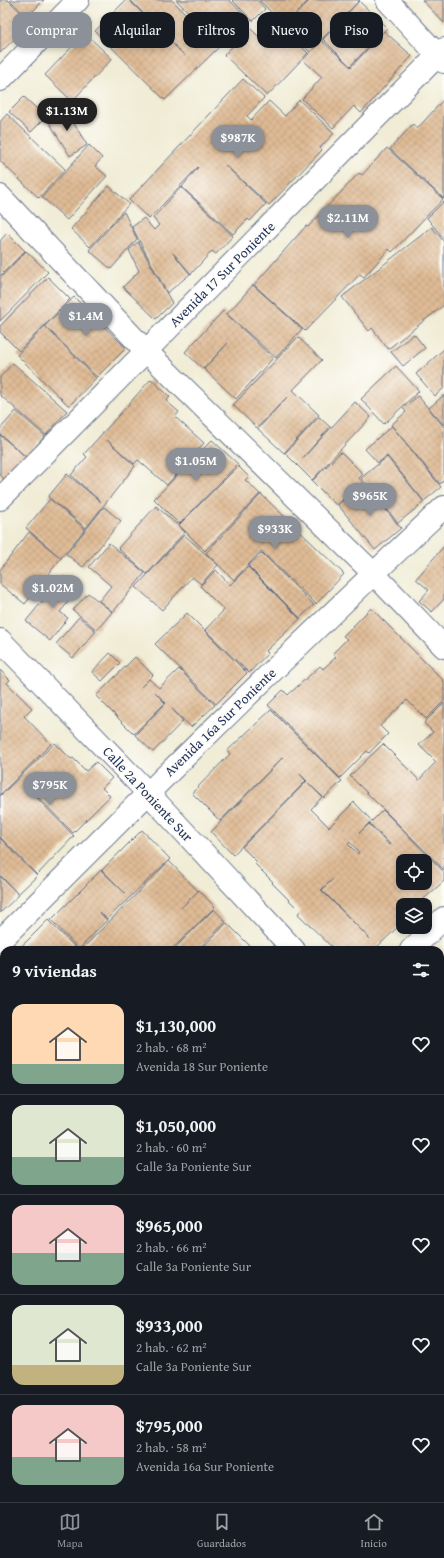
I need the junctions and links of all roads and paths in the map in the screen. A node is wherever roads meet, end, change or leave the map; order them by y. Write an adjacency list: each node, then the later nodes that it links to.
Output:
1 (78, 0): 4 (street)
2 (387, 0): 3 (street)
3 (442, 56): 6 (street, Avenida 17 Sur Poniente)
4 (0, 80)
5 (0, 196): 6 (street)
6 (146, 351): 7 (street, Avenida 17 Sur Poniente); 9 (street)
7 (0, 499)
8 (444, 507): 9 (street, Avenida 16a Sur Poniente)
9 (373, 573): 11 (street); 12 (street, Avenida 16a Sur Poniente)
10 (0, 640): 12 (street, Calle 2a Poniente Sur)
11 (444, 647)
12 (148, 793): 14 (street, Avenida 16a Sur Poniente); 15 (street, Calle 2a Poniente Sur)
13 (444, 918): 16 (street)
14 (0, 941)
15 (290, 946)
16 (414, 946)

